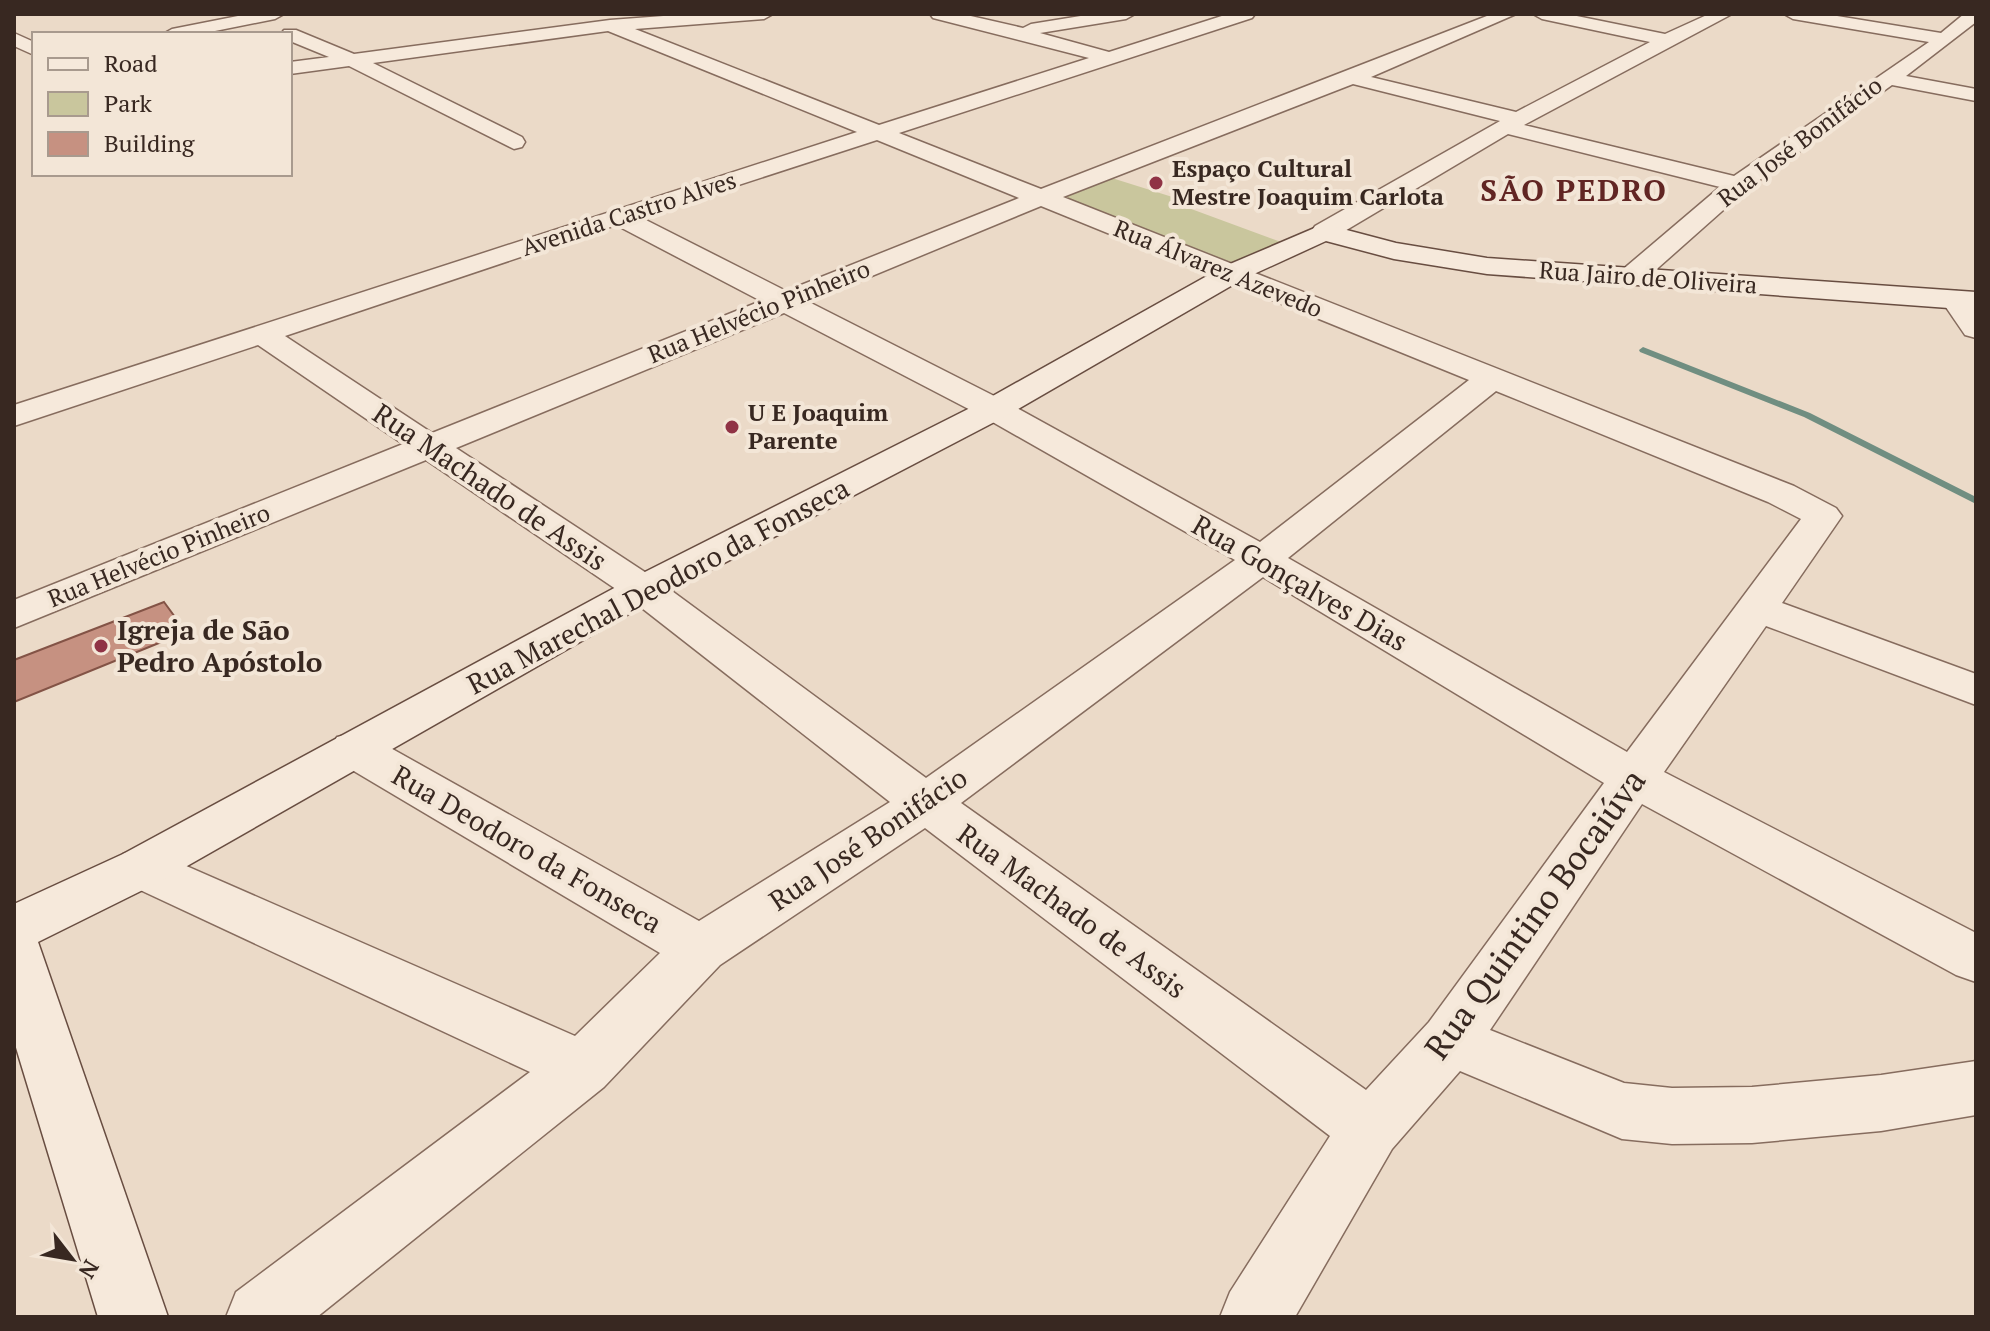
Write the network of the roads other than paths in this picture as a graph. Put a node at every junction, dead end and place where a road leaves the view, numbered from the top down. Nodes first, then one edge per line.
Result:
1 (275, 14) edge
2 (764, 14) edge
3 (939, 14) edge
4 (1126, 14) edge
5 (1246, 14) edge
6 (1507, 14) edge
7 (1542, 14) edge
8 (1723, 14) edge
9 (1793, 14) edge
10 (1975, 14) edge
11 (245, 16) edge
12 (498, 21) dead end
13 (610, 25) junction
14 (180, 32) edge
15 (285, 32) edge
16 (1017, 32) junction
17 (292, 35) edge
18 (516, 36) junction
19 (14, 39) edge
20 (1945, 39) junction
21 (1666, 40) junction
22 (32, 48) edge
23 (1106, 57) junction
24 (353, 60) junction
25 (292, 68) edge
26 (1351, 78) junction
27 (1886, 78) junction
28 (1976, 95) edge
29 (1512, 123) junction
30 (883, 132) junction
31 (514, 142) dead end
32 (1738, 184) junction
33 (1039, 199) junction
34 (618, 216) junction
35 (1324, 232) junction
36 (1233, 273) junction
37 (1631, 277) junction
38 (1966, 301) edge
39 (781, 303) junction
40 (1976, 329) edge
41 (263, 335) junction
42 (1490, 380) junction
43 (994, 409) junction
44 (14, 416) edge
45 (431, 447) junction
46 (1823, 516) joint
47 (1262, 559) junction
48 (643, 589) junction
49 (1757, 608) junction
50 (14, 615) edge
51 (1976, 690) edge
52 (354, 749) junction
53 (1634, 778) junction
54 (926, 803) junction
55 (141, 868) junction
56 (14, 929) edge
57 (14, 949) edge
58 (700, 949) junction
59 (1976, 959) edge
60 (1450, 1040) junction
61 (583, 1068) junction
62 (1976, 1088) edge
63 (1370, 1129) junction
64 (133, 1317) edge
65 (261, 1317) edge
66 (1255, 1317) edge

1 - 11 street
2 - 13 street
3 - 16 street
4 - 16 street
5 - 23 street, Avenida Castro Alves
6 - 26 street, Rua Helvécio Pinheiro
7 - 21 street
8 - 21 street, Rua Marechal Deodoro da Fonseca
9 - 20 street
10 - 20 street, Rua José Bonifácio
11 - 14 street
11 - 15 street
12 - 18 street
13 - 18 street
13 - 30 street, Rua Álvarez Azevedo
16 - 23 street
17 - 24 street
18 - 24 street
19 - 22 street
20 - 27 street, Rua José Bonifácio
21 - 29 street, Rua Marechal Deodoro da Fonseca
23 - 30 street, Avenida Castro Alves
24 - 25 street
24 - 31 street
26 - 29 street
26 - 33 street, Rua Helvécio Pinheiro
27 - 28 street
27 - 32 street, Rua José Bonifácio
29 - 32 street
29 - 35 street, Rua Marechal Deodoro da Fonseca
30 - 33 street, Rua Álvarez Azevedo
30 - 34 street, Avenida Castro Alves
32 - 37 street, Rua José Bonifácio
33 - 36 street, Rua Álvarez Azevedo
33 - 39 street, Rua Helvécio Pinheiro
34 - 39 street, Rua Gonçalves Dias
34 - 41 street, Avenida Castro Alves
35 - 36 street, Rua Marechal Deodoro da Fonseca
35 - 37 street, Rua Jairo de Oliveira
36 - 42 street, Rua Álvarez Azevedo
36 - 43 street, Rua Marechal Deodoro da Fonseca
37 - 38 street, Rua Jairo de Oliveira
38 - 40 street
39 - 43 street, Rua Gonçalves Dias
39 - 45 street, Rua Helvécio Pinheiro
41 - 44 street, Avenida Castro Alves
41 - 45 street, Rua Machado de Assis
42 - 46 street, Rua Álvarez Azevedo
42 - 47 street, Rua José Bonifácio
43 - 47 street, Rua Gonçalves Dias
43 - 48 street, Rua Marechal Deodoro da Fonseca
45 - 48 street, Rua Machado de Assis
45 - 50 street, Rua Helvécio Pinheiro
46 - 49 street, Rua Quintino Bocaiúva
47 - 53 street, Rua Gonçalves Dias
47 - 54 street, Rua José Bonifácio
48 - 52 street, Rua Marechal Deodoro da Fonseca
48 - 54 street, Rua Machado de Assis
49 - 51 street
49 - 53 street, Rua Quintino Bocaiúva
52 - 55 street, Rua Marechal Deodoro da Fonseca
52 - 58 street, Rua Deodoro da Fonseca
53 - 59 street, Rua Gonçalves Dias
53 - 60 street, Rua Quintino Bocaiúva
54 - 58 street, Rua José Bonifácio
54 - 63 street, Rua Machado de Assis
55 - 56 street, Rua Marechal Deodoro da Fonseca
55 - 61 street
57 - 64 street
58 - 61 street, Rua José Bonifácio
60 - 62 street
60 - 63 street, Rua Quintino Bocaiúva
61 - 65 street, Rua José Bonifácio
63 - 66 street, Rua Quintino Bocaiúva

